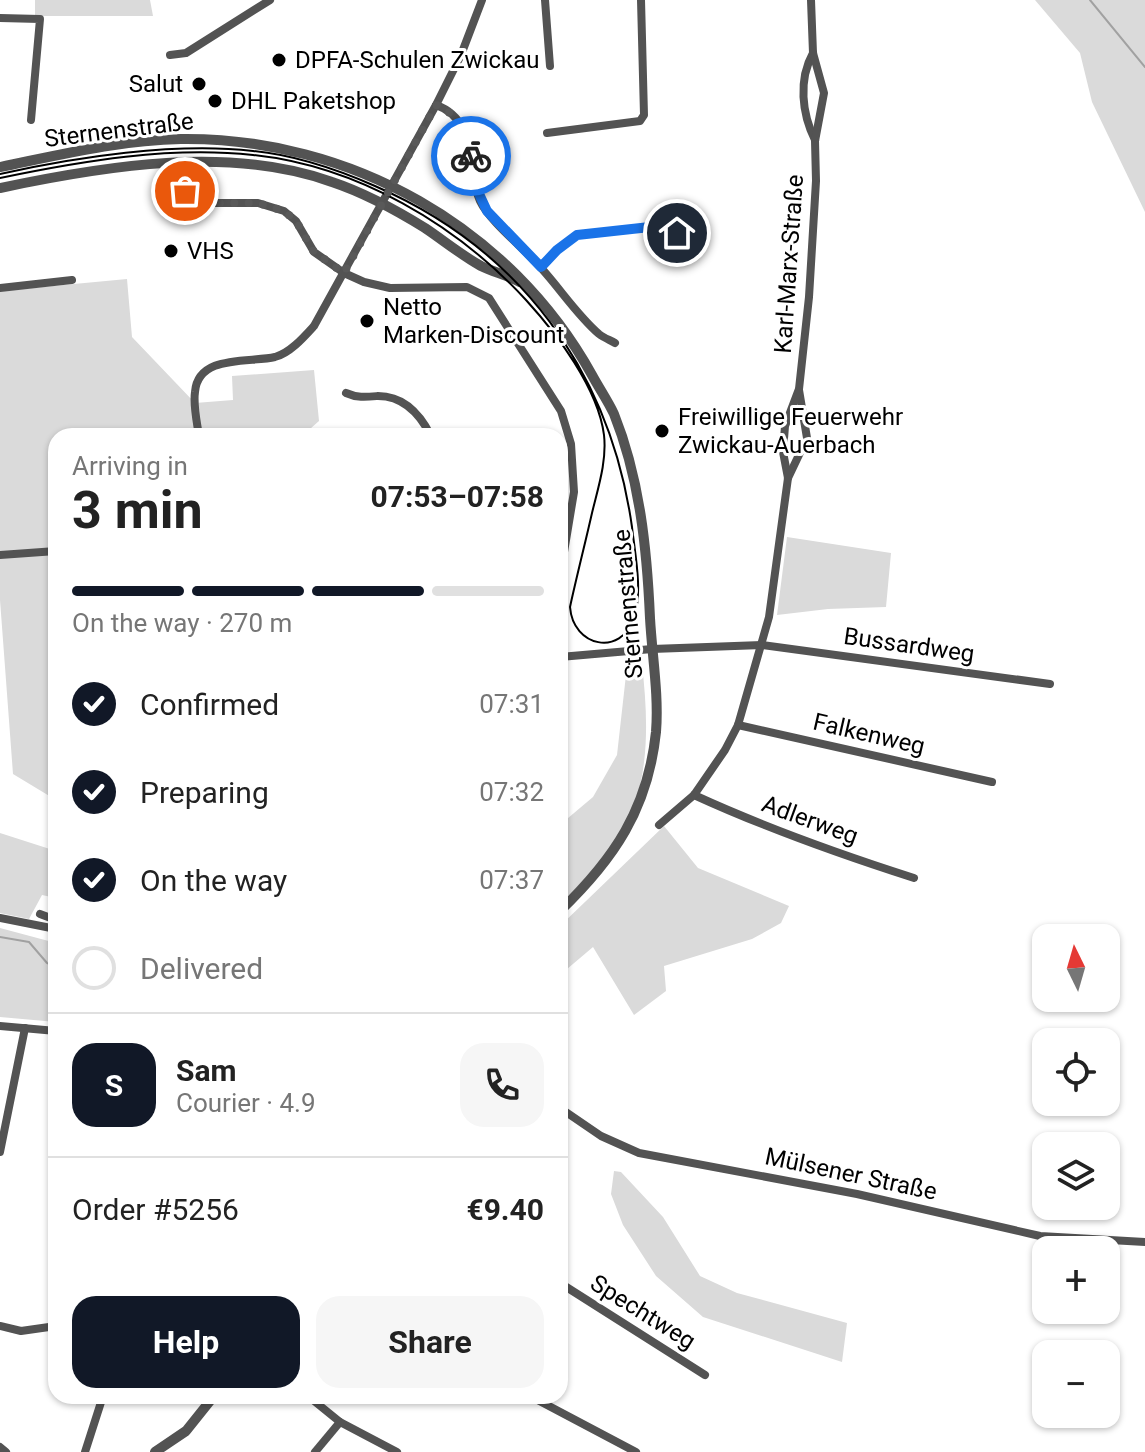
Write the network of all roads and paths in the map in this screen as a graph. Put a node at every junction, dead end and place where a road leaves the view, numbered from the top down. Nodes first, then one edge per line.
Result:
1 (270, 0) edge
2 (482, 0) edge
3 (545, 0) edge
4 (641, 0) edge
5 (811, 0) edge
6 (0, 18) edge
7 (813, 53) junction
8 (170, 55) dead end
9 (550, 66) dead end
10 (436, 105) junction
11 (31, 120) dead end
12 (547, 133) dead end
13 (815, 141) junction
14 (0, 167) edge
15 (392, 185) junction
16 (0, 188) edge
17 (206, 203) dead end
18 (382, 203) junction
19 (677, 233) dead end
20 (541, 267) junction
21 (344, 273) junction
22 (72, 280) dead end
23 (0, 288) edge
24 (535, 292) junction
25 (615, 343) dead end
26 (799, 389) junction
27 (346, 393) dead end
28 (198, 428) edge
29 (426, 428) edge
30 (566, 428) edge
31 (568, 434) edge
32 (788, 478) junction
33 (568, 505) edge
34 (48, 552) edge
35 (0, 555) edge
36 (762, 645) junction
37 (652, 649) junction
38 (568, 656) edge
39 (1050, 684) dead end
40 (738, 725) junction
41 (992, 782) dead end
42 (694, 795) junction
43 (659, 825) dead end
44 (914, 878) dead end
45 (568, 903) edge
46 (40, 914) dead end
47 (0, 918) edge
48 (48, 919) edge
49 (48, 923) edge
50 (0, 1026) edge
51 (25, 1028) junction
52 (48, 1030) edge
53 (568, 1113) edge
54 (0, 1152) edge
55 (1145, 1242) edge
56 (568, 1288) edge
57 (0, 1326) edge
58 (48, 1327) edge
59 (705, 1375) dead end
60 (100, 1404) edge
61 (208, 1404) edge
62 (318, 1404) edge
63 (545, 1404) edge
64 (340, 1422) junction
65 (0, 1447) edge
66 (6, 1452) edge
67 (85, 1452) edge
68 (155, 1452) edge
69 (315, 1452) edge
70 (397, 1452) edge
71 (636, 1452) edge

1 - 8 street
2 - 10 street
3 - 9 street
4 - 12 street
5 - 7 street, Karl-Marx-Straße
6 - 11 street
7 - 13 street, Karl-Marx-Straße
7 - 13 street, Karl-Marx-Straße
10 - 15 street
10 - 20 street
13 - 26 street, Karl-Marx-Straße
14 - 15 street, Sternenstraße
15 - 18 street
15 - 24 street, Sternenstraße
16 - 18 street, Sternenstraße
17 - 21 street
18 - 21 street
18 - 24 street, Sternenstraße
19 - 20 street
20 - 25 street
21 - 28 street
21 - 30 street
22 - 23 street
24 - 37 street, Sternenstraße
26 - 32 street, Karl-Marx-Straße
26 - 32 street, Karl-Marx-Straße
27 - 29 street
31 - 33 street
32 - 36 street, Karl-Marx-Straße
34 - 35 street
36 - 37 street, Bussardweg
36 - 39 street, Bussardweg
36 - 40 street, Karl-Marx-Straße
37 - 38 street, Bussardweg
37 - 45 street, Sternenstraße
40 - 41 street, Falkenweg
40 - 42 street, Karl-Marx-Straße
42 - 43 street, Karl-Marx-Straße
42 - 44 street, Adlerweg
46 - 48 street
47 - 49 street
50 - 51 street
51 - 52 street
51 - 54 street
53 - 55 street, Mülsener Straße
56 - 59 street, Spechtweg
57 - 58 street
60 - 67 street
61 - 68 street
62 - 64 street
63 - 71 street
64 - 69 street
64 - 70 street
65 - 66 street

